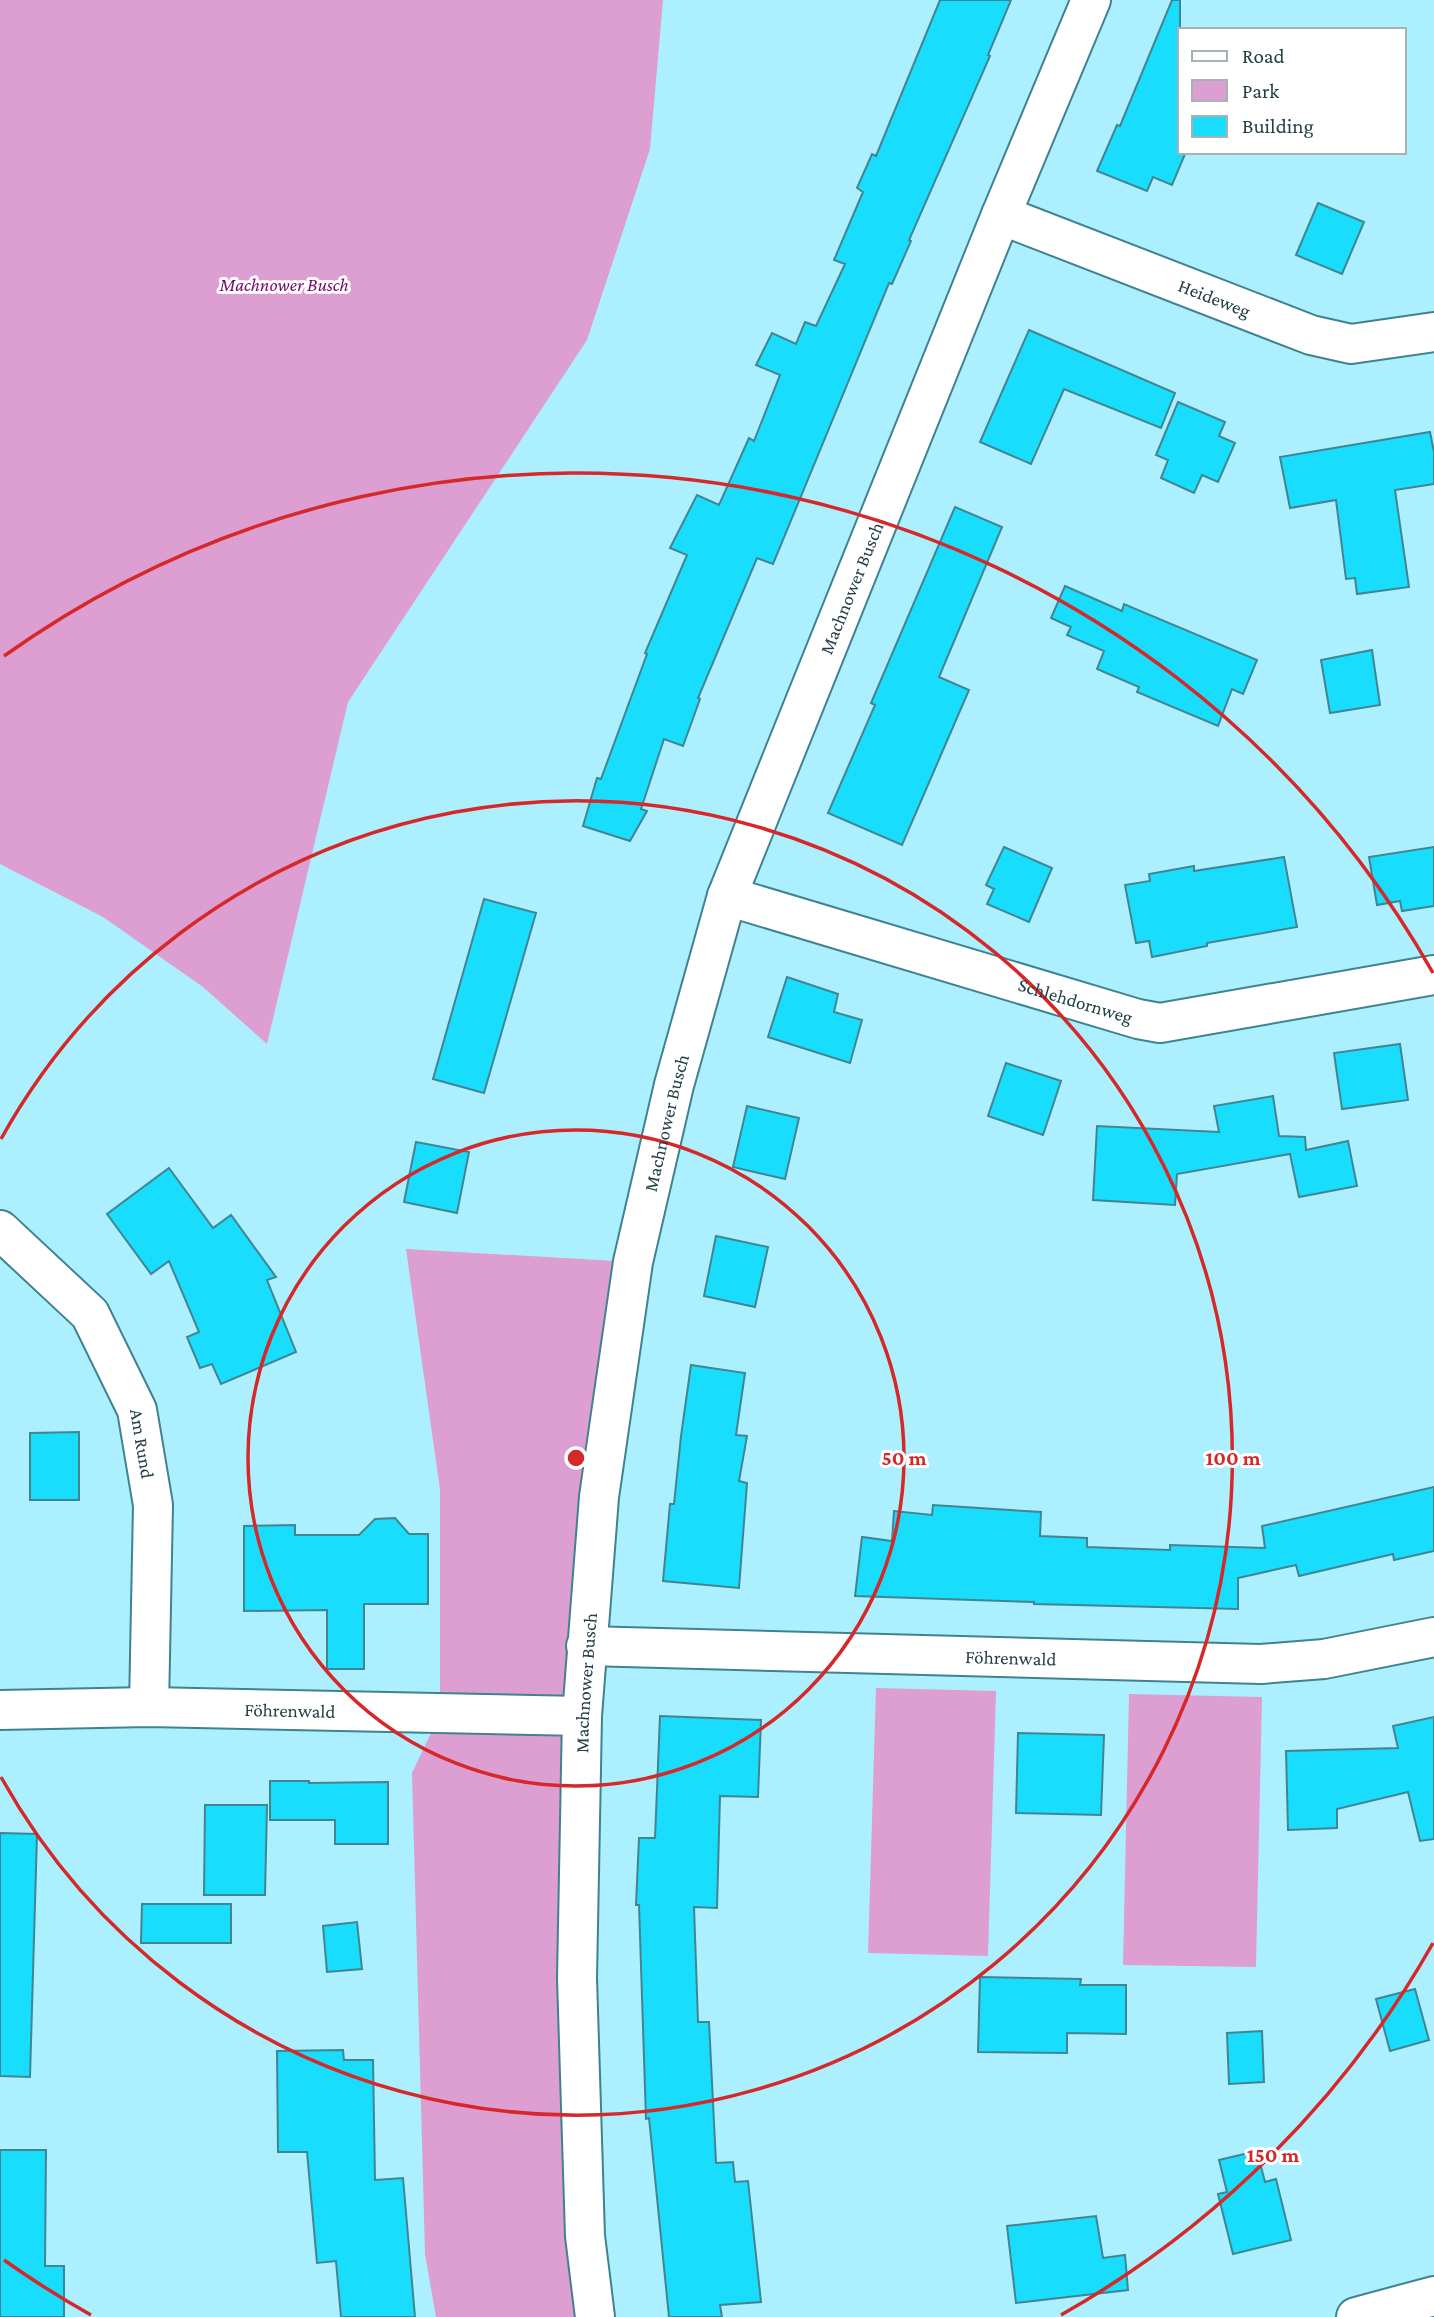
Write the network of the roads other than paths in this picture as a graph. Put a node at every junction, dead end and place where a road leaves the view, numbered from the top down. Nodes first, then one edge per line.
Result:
1 (1091, 0) edge
2 (1001, 215) junction
3 (1434, 332) edge
4 (727, 896) junction
5 (1434, 975) edge
6 (0, 1230) edge
7 (1434, 1637) edge
8 (586, 1646) junction
9 (149, 1707) junction
10 (0, 1710) edge
11 (582, 1716) junction
12 (1434, 2296) edge
13 (595, 2317) edge
14 (1356, 2317) edge

1 - 2 street, Machnower Busch
2 - 3 street, Heideweg
2 - 4 street, Machnower Busch
4 - 5 street, Schlehdornweg
4 - 8 street, Machnower Busch
6 - 9 street, Am Rund
7 - 8 street, Föhrenwald
8 - 11 street, Machnower Busch
9 - 10 street, Föhrenwald
9 - 11 street, Föhrenwald
11 - 13 street, Machnower Busch
12 - 14 street

